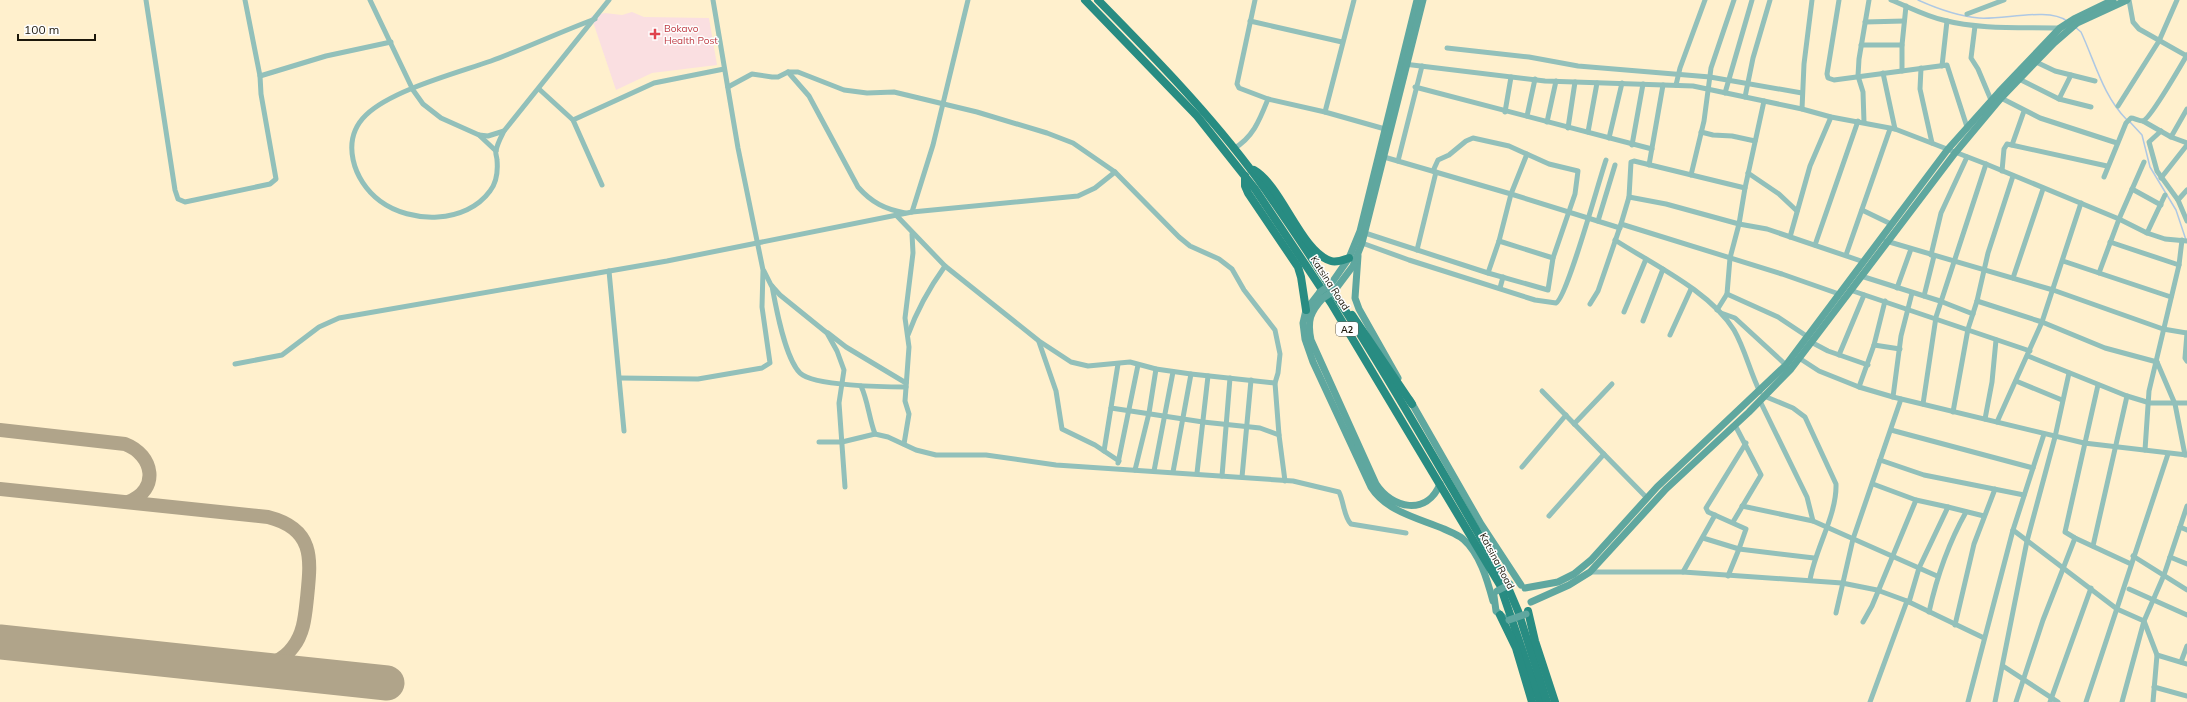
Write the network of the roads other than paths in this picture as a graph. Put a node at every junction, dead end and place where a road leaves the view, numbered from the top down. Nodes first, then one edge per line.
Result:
1 (146, 0) edge
2 (245, 0) edge
3 (370, 0) edge
4 (609, 0) edge
5 (713, 0) edge
6 (968, 0) edge
7 (1085, 0) edge
8 (1098, 0) edge
9 (1255, 0) edge
10 (1354, 0) edge
11 (1417, 0) edge
12 (1423, 0) edge
13 (1705, 0) edge
14 (1734, 0) edge
15 (1752, 0) edge
16 (1770, 0) edge
17 (1812, 0) edge
18 (1839, 0) edge
19 (1869, 0) edge
20 (1891, 0) edge
21 (2004, 0) edge
22 (2128, 0) edge
23 (2177, 0) edge
24 (2110, 1) edge
25 (1906, 6) junction
26 (1967, 14) dead end
27 (594, 19) junction
28 (1250, 21) junction
29 (1904, 21) junction
30 (1947, 21) junction
31 (2075, 21) junction
32 (1865, 22) junction
33 (1975, 26) junction
34 (2065, 27) junction
35 (2159, 40) junction
36 (391, 42) junction
37 (1342, 42) junction
38 (1861, 45) junction
39 (1902, 45) junction
40 (1447, 48) dead end
41 (2187, 55) edge
42 (2036, 62) junction
43 (1405, 64) junction
44 (1422, 66) junction
45 (1942, 66) junction
46 (1920, 68) junction
47 (724, 70) junction
48 (1902, 71) junction
49 (788, 72) junction
50 (1678, 73) junction
51 (1884, 73) junction
52 (2071, 75) junction
53 (260, 76) junction
54 (1858, 76) junction
55 (1512, 77) junction
56 (1710, 77) junction
57 (1534, 79) junction
58 (2020, 79) junction
59 (1728, 80) junction
60 (1556, 81) junction
61 (2095, 81) dead end
62 (1575, 82) junction
63 (1597, 82) junction
64 (1622, 83) junction
65 (1643, 84) junction
66 (1747, 84) junction
67 (1663, 85) junction
68 (1676, 86) junction
69 (728, 87) junction
70 (1415, 87) junction
71 (539, 89) junction
72 (1708, 89) junction
73 (413, 90) junction
74 (1725, 93) junction
75 (1802, 93) junction
76 (1745, 97) junction
77 (2001, 98) junction
78 (1268, 99) junction
79 (2059, 99) junction
80 (1991, 100) junction
81 (1764, 101) junction
82 (942, 105) junction
83 (2118, 106) dead end
84 (2092, 107) dead end
85 (1802, 109) junction
86 (2187, 109) edge
87 (2024, 111) junction
88 (1325, 112) junction
89 (1505, 112) junction
90 (1527, 116) junction
91 (1831, 117) junction
92 (573, 120) junction
93 (2143, 120) junction
94 (1547, 122) junction
95 (1861, 122) junction
96 (1967, 127) junction
97 (1568, 128) junction
98 (1385, 129) junction
99 (1893, 129) junction
100 (504, 131) junction
101 (2161, 131) junction
102 (1588, 132) junction
103 (1701, 132) junction
104 (479, 135) junction
105 (2170, 137) junction
106 (1609, 138) junction
107 (1755, 141) junction
108 (1932, 143) junction
109 (2117, 143) junction
110 (2187, 144) edge
111 (1632, 145) junction
112 (2012, 145) junction
113 (1233, 149) junction
114 (1652, 149) junction
115 (1948, 149) junction
116 (496, 151) junction
117 (1955, 153) junction
118 (1527, 154) junction
119 (1384, 157) junction
120 (1967, 157) junction
121 (1606, 160) dead end
122 (1398, 161) junction
123 (2144, 162) dead end
124 (1986, 164) junction
125 (1615, 165) dead end
126 (1649, 165) junction
127 (2107, 166) junction
128 (1248, 167) junction
129 (1434, 171) junction
130 (2002, 171) junction
131 (1115, 172) junction
132 (1748, 173) junction
133 (1691, 175) junction
134 (1245, 176) junction
135 (2013, 176) junction
136 (2104, 177) dead end
137 (2161, 178) junction
138 (602, 185) dead end
139 (1745, 188) junction
140 (2043, 189) junction
141 (2132, 189) junction
142 (2187, 190) edge
143 (1511, 194) junction
144 (2165, 195) dead end
145 (1629, 197) junction
146 (2178, 200) junction
147 (2080, 203) junction
148 (2161, 205) junction
149 (1862, 210) junction
150 (1797, 211) junction
151 (1568, 212) junction
152 (910, 213) junction
153 (896, 215) junction
154 (1588, 218) junction
155 (2119, 219) junction
156 (1598, 221) junction
157 (2187, 221) edge
158 (1739, 224) junction
159 (1891, 224) junction
160 (1621, 226) junction
161 (1365, 232) junction
162 (912, 233) junction
163 (2147, 233) junction
164 (1790, 237) junction
165 (1615, 240) junction
166 (2184, 240) edge
167 (1499, 241) junction
168 (1886, 241) junction
169 (2110, 242) junction
170 (757, 243) junction
171 (1362, 243) junction
172 (1815, 245) junction
173 (1911, 249) junction
174 (1417, 250) junction
175 (1358, 256) junction
176 (1846, 256) junction
177 (1933, 256) junction
178 (1349, 258) junction
179 (1553, 258) junction
180 (1730, 258) junction
181 (1646, 259) junction
182 (2062, 261) junction
183 (1864, 262) junction
184 (1954, 262) junction
185 (2179, 265) junction
186 (945, 266) junction
187 (1663, 269) junction
188 (763, 270) junction
189 (1985, 271) junction
190 (609, 272) junction
191 (1488, 273) junction
192 (2099, 273) junction
193 (1861, 276) junction
194 (1503, 277) junction
195 (2012, 278) junction
196 (771, 285) junction
197 (1333, 287) junction
198 (1500, 288) junction
199 (1897, 288) junction
200 (1691, 289) junction
201 (1850, 290) junction
202 (2053, 290) junction
203 (1912, 293) junction
204 (1727, 294) junction
205 (1839, 294) junction
206 (1322, 295) junction
207 (1864, 295) junction
208 (1924, 296) junction
209 (2171, 296) junction
210 (1885, 301) junction
211 (1940, 301) junction
212 (1977, 301) junction
213 (1340, 304) junction
214 (1590, 304) dead end
215 (1908, 309) junction
216 (1306, 310) junction
217 (1624, 312) dead end
218 (1719, 312) junction
219 (1973, 314) junction
220 (1936, 317) junction
221 (1642, 321) dead end
222 (2042, 322) junction
223 (1743, 327) junction
224 (1968, 329) junction
225 (2163, 329) junction
226 (827, 333) junction
227 (2187, 333) edge
228 (1735, 334) junction
229 (1670, 335) dead end
230 (908, 336) junction
231 (1810, 340) junction
232 (1996, 340) junction
233 (1039, 341) junction
234 (1874, 345) junction
235 (846, 347) junction
236 (1900, 349) junction
237 (837, 351) junction
238 (2029, 353) junction
239 (1839, 355) junction
240 (1799, 358) junction
241 (2187, 361) edge
242 (2157, 362) junction
243 (235, 364) dead end
244 (1118, 364) junction
245 (1138, 365) junction
246 (1786, 365) junction
247 (1868, 365) junction
248 (1156, 369) junction
249 (1173, 372) junction
250 (2069, 373) junction
251 (1190, 374) junction
252 (1208, 376) junction
253 (620, 378) junction
254 (1230, 378) junction
255 (1251, 380) junction
256 (2016, 381) junction
257 (843, 383) junction
258 (1275, 383) junction
259 (1612, 384) dead end
260 (906, 385) junction
261 (2098, 385) junction
262 (860, 386) junction
263 (1859, 387) junction
264 (1542, 391) dead end
265 (1761, 396) junction
266 (2127, 396) junction
267 (1893, 397) junction
268 (1901, 399) junction
269 (2062, 400) junction
270 (2150, 403) junction
271 (2187, 403) edge
272 (1412, 404) junction
273 (1923, 404) junction
274 (2175, 404) junction
275 (1111, 408) junction
276 (1129, 409) junction
277 (1953, 412) junction
278 (1149, 413) junction
279 (1166, 416) junction
280 (1566, 416) junction
281 (1184, 419) junction
282 (1985, 419) junction
283 (1203, 422) junction
284 (1997, 422) junction
285 (1574, 424) junction
286 (1735, 424) junction
287 (1226, 425) junction
288 (1246, 427) junction
289 (1890, 430) junction
290 (624, 431) dead end
291 (875, 434) junction
292 (2044, 434) junction
293 (1279, 435) junction
294 (2055, 437) junction
295 (819, 442) dead end
296 (842, 442) junction
297 (1746, 443) junction
298 (2084, 443) junction
299 (904, 444) junction
300 (2114, 447) junction
301 (2145, 450) junction
302 (1104, 451) junction
303 (1604, 454) junction
304 (2168, 454) junction
305 (2186, 455) edge
306 (1880, 460) junction
307 (1118, 461) junction
308 (1522, 467) dead end
309 (1117, 468) junction
310 (2033, 468) junction
311 (1135, 470) junction
312 (1154, 471) junction
313 (1173, 472) junction
314 (1198, 473) junction
315 (1222, 476) junction
316 (1242, 477) junction
317 (1285, 481) junction
318 (1440, 484) junction
319 (1873, 484) junction
320 (845, 488) dead end
321 (1995, 489) junction
322 (2024, 495) junction
323 (1646, 498) junction
324 (1916, 500) junction
325 (1742, 506) junction
326 (2187, 506) edge
327 (1948, 507) junction
328 (1966, 512) junction
329 (1715, 515) junction
330 (1549, 516) dead end
331 (1984, 516) junction
332 (1813, 521) junction
333 (1733, 522) junction
334 (1827, 527) junction
335 (2180, 527) junction
336 (2013, 530) junction
337 (2187, 530) edge
338 (1406, 533) dead end
339 (1703, 538) junction
340 (2075, 538) junction
341 (1853, 539) junction
342 (2026, 541) junction
343 (2093, 546) junction
344 (1739, 549) junction
345 (1893, 556) junction
346 (2133, 556) junction
347 (2170, 557) junction
348 (1814, 558) junction
349 (2131, 564) junction
350 (2187, 564) edge
351 (2062, 567) junction
352 (1919, 568) junction
353 (1590, 572) junction
354 (1683, 572) junction
355 (2164, 575) junction
356 (1728, 576) junction
357 (1937, 576) junction
358 (1810, 580) junction
359 (1842, 583) junction
360 (1523, 586) junction
361 (2091, 588) junction
362 (1877, 590) junction
363 (2129, 590) dead end
364 (2187, 590) edge
365 (2153, 599) junction
366 (1493, 601) junction
367 (1531, 602) junction
368 (1908, 602) junction
369 (2117, 609) junction
370 (1929, 612) junction
371 (1527, 613) junction
372 (1836, 613) dead end
373 (1500, 615) junction
374 (2187, 615) edge
375 (2144, 621) junction
376 (1862, 622) dead end
377 (1955, 625) junction
378 (1984, 638) junction
379 (2187, 646) edge
380 (2157, 655) junction
381 (2181, 662) junction
382 (2187, 664) edge
383 (2003, 666) junction
384 (2024, 680) junction
385 (2154, 687) junction
386 (2187, 696) edge
387 (2050, 700) edge
388 (1532, 702) edge
389 (1540, 702) edge
390 (1547, 702) edge
391 (1555, 702) edge
392 (1870, 702) edge
393 (1968, 702) edge
394 (1995, 702) edge
395 (2016, 702) edge
396 (2058, 702) edge
397 (2086, 702) edge
398 (2122, 702) edge
399 (2153, 702) edge

1 - 53 street
2 - 53 street
3 - 36 street
4 - 27 street
5 - 47 street
6 - 82 street
7 - 134 highway, Katsina Road / A2
8 - 113 highway, Katsina Road / A2
9 - 28 street
10 - 37 street
11 - 43 main road
12 - 43 main road
13 - 50 street
14 - 56 street
15 - 59 street
16 - 66 street
17 - 75 street
18 - 54 street
19 - 32 street
20 - 25 street
21 - 26 street
22 - 31 main road
22 - 35 street
23 - 35 street
24 - 31 main road
25 - 29 street
25 - 30 street
27 - 71 street
27 - 73 street
28 - 37 street
28 - 78 street
29 - 32 street
29 - 39 street
30 - 33 street
30 - 45 street
31 - 34 main road
32 - 38 street
33 - 34 street
33 - 80 street
34 - 42 main road
34 - 80 main road
35 - 41 street
35 - 83 street
36 - 53 street
36 - 73 street
37 - 88 street
38 - 39 street
38 - 54 street
39 - 48 street
40 - 50 street
41 - 93 street
42 - 52 street
42 - 58 main road
43 - 44 street
43 - 98 main road
43 - 119 main road
44 - 55 street
44 - 70 street
45 - 46 street
45 - 96 street
46 - 48 street
46 - 108 street
47 - 69 street
47 - 92 street
48 - 51 street
49 - 69 street
49 - 82 street
49 - 152 street
50 - 56 street
50 - 68 street
51 - 54 street
51 - 99 street
52 - 61 street
52 - 79 street
54 - 95 street
55 - 57 street
55 - 89 street
56 - 59 street
56 - 72 street
57 - 60 street
57 - 90 street
58 - 77 main road
58 - 79 street
59 - 66 street
59 - 74 street
60 - 62 street
60 - 94 street
62 - 63 street
62 - 97 street
63 - 64 street
63 - 102 street
64 - 65 street
64 - 106 street
65 - 67 street
65 - 111 street
66 - 75 street
66 - 76 street
67 - 68 street
67 - 114 street
68 - 72 street
69 - 170 street
70 - 89 street
70 - 122 street
71 - 92 street
71 - 100 street
72 - 74 street
72 - 103 street
73 - 104 street
73 - 116 street
74 - 76 street
75 - 85 street
76 - 81 street
77 - 87 street
77 - 117 main road
78 - 88 street
78 - 113 street
79 - 84 street
80 - 96 main road
81 - 85 street
81 - 107 street
82 - 131 street
82 - 152 street
85 - 91 street
86 - 105 street
87 - 109 street
87 - 112 street
88 - 98 street
89 - 90 street
90 - 94 street
91 - 95 street
91 - 150 street
92 - 138 street
93 - 101 street
93 - 109 street
94 - 97 street
95 - 99 street
95 - 172 street
96 - 115 main road
97 - 102 street
98 - 178 main road
99 - 108 street
99 - 149 street
100 - 104 street
100 - 116 street
101 - 105 street
101 - 137 street
102 - 106 street
103 - 107 street
103 - 133 street
104 - 116 street
105 - 110 street
106 - 111 street
107 - 132 street
108 - 115 street
109 - 127 street
110 - 137 street
111 - 114 street
112 - 127 street
112 - 130 street
113 - 128 highway, Katsina Road / A2
114 - 126 street
115 - 117 street
115 - 159 main road
117 - 120 street
117 - 168 main road
118 - 129 street
118 - 143 street
118 - 151 street
119 - 122 street
119 - 161 main road
120 - 124 street
120 - 177 street
121 - 154 street
122 - 129 street
123 - 141 street
124 - 130 street
124 - 184 street
125 - 156 street
126 - 133 street
126 - 145 street
127 - 136 street
128 - 178 highway
128 - 213 highway, Katsina Road / A2
129 - 143 street
129 - 174 street
130 - 135 street
131 - 152 street
131 - 258 street
132 - 139 street
132 - 150 street
133 - 139 street
134 - 216 highway
134 - 318 highway, Katsina Road / A2
135 - 140 street
135 - 189 street
137 - 146 street
139 - 158 street
140 - 147 street
140 - 195 street
141 - 148 street
141 - 155 street
142 - 146 street
143 - 151 street
143 - 167 street
144 - 148 street
145 - 158 street
145 - 160 street
146 - 157 street
147 - 155 street
147 - 182 street
148 - 163 street
149 - 159 street
149 - 176 street
150 - 164 street
151 - 154 street
151 - 179 street
152 - 153 street
153 - 162 street
153 - 170 street
154 - 156 street
154 - 198 street
155 - 163 street
155 - 169 street
156 - 160 street
158 - 164 street
158 - 180 street
159 - 183 main road
160 - 165 street
160 - 180 street
161 - 171 main road
161 - 174 street
162 - 186 street
162 - 230 street
163 - 166 street
164 - 172 street
165 - 181 street
165 - 214 street
166 - 185 street
167 - 179 street
167 - 191 street
168 - 173 street
168 - 193 main road
169 - 185 street
169 - 192 street
170 - 188 street
170 - 190 street
171 - 175 main road
171 - 198 street
172 - 176 street
173 - 177 street
173 - 199 street
174 - 191 street
175 - 197 main road
175 - 272 main road
176 - 183 street
177 - 184 street
177 - 208 street
178 - 197 main road
179 - 194 street
180 - 204 street
180 - 205 street
181 - 187 street
181 - 217 street
182 - 192 street
182 - 202 street
183 - 205 main road
184 - 189 street
184 - 211 street
185 - 209 street
186 - 230 street
186 - 233 street
187 - 200 street
187 - 221 street
188 - 196 street
188 - 253 street
189 - 195 street
189 - 212 street
190 - 243 street
190 - 253 street
191 - 194 street
192 - 209 street
193 - 199 street
193 - 201 main road
194 - 198 street
195 - 202 street
196 - 226 street
196 - 257 street
197 - 206 main road, bridge
199 - 203 street
200 - 218 street
200 - 229 street
201 - 207 street
201 - 231 main road
202 - 222 street
202 - 225 street
203 - 208 street
203 - 215 street
204 - 218 street
204 - 231 street
205 - 231 main road
206 - 216 main road
206 - 318 main road
207 - 210 street
207 - 239 street
208 - 211 street
209 - 225 street
210 - 215 street
210 - 234 street
211 - 219 street
211 - 220 street
212 - 219 street
212 - 222 street
213 - 272 highway
213 - 390 highway, Katsina Road / A2
215 - 220 street
215 - 236 street
216 - 366 main road
218 - 223 street
218 - 228 street
219 - 224 street
220 - 224 street
220 - 273 street
222 - 238 street
222 - 242 street
223 - 228 street
223 - 246 street
224 - 232 street
224 - 277 street
225 - 227 street
225 - 242 street
226 - 235 street
226 - 237 street
227 - 241 street
228 - 265 street
230 - 260 street
231 - 239 street
231 - 240 main road
231 - 246 main road
232 - 238 street
232 - 282 street
233 - 244 street
233 - 302 street
234 - 236 street
234 - 247 street
235 - 237 street
235 - 260 street
236 - 267 street
237 - 257 street
238 - 250 street
238 - 256 street
239 - 247 street
240 - 263 street
240 - 265 main road
242 - 270 street
242 - 274 street
244 - 245 street
244 - 275 street
245 - 248 street
245 - 276 street
246 - 265 main road
247 - 263 street
248 - 249 street
248 - 278 street
249 - 251 street
249 - 279 street
250 - 261 street
250 - 269 street
251 - 252 street
251 - 281 street
252 - 254 street
252 - 283 street
253 - 290 street
254 - 255 street
254 - 287 street
255 - 258 street
255 - 288 street
256 - 269 street
256 - 284 street
257 - 262 street
257 - 296 street
258 - 293 street
259 - 285 street
260 - 262 street
260 - 299 street
261 - 266 street
261 - 298 street
262 - 291 street
263 - 267 street
264 - 280 street
265 - 286 main road
265 - 323 main road
265 - 332 street
265 - 334 street
266 - 270 street
266 - 300 street
267 - 268 street
268 - 273 street
268 - 289 street
269 - 294 street
270 - 274 street
270 - 301 street
271 - 274 street
272 - 360 main road
273 - 277 street
274 - 305 street
275 - 276 street
275 - 302 street
276 - 278 street
276 - 307 street
277 - 282 street
278 - 279 street
278 - 311 street
279 - 281 street
279 - 312 street
280 - 285 street
280 - 308 street
281 - 283 street
281 - 313 street
282 - 284 street
283 - 287 street
283 - 314 street
284 - 292 street
285 - 303 street
286 - 297 street
286 - 353 main road
287 - 288 street
287 - 315 street
288 - 293 street
288 - 316 street
289 - 306 street
289 - 310 street
291 - 296 street
291 - 299 street
292 - 294 street
292 - 310 street
293 - 317 street
294 - 298 street
294 - 342 street
295 - 296 street
296 - 320 street
297 - 325 street
297 - 329 street
298 - 300 street
298 - 340 street
299 - 309 street
300 - 301 street
300 - 343 street
301 - 304 street
302 - 307 street
303 - 323 street
303 - 330 street
304 - 305 street
304 - 346 street
306 - 319 street
306 - 321 street
307 - 309 street
309 - 311 street
310 - 322 street
311 - 312 street
312 - 313 street
313 - 314 street
314 - 315 street
315 - 316 street
316 - 317 street
317 - 338 street
318 - 389 highway, Katsina Road / A2
319 - 324 street
319 - 341 street
321 - 322 street
321 - 331 street
322 - 336 street
323 - 360 main road
324 - 327 street
324 - 345 street
325 - 332 street
325 - 333 street
326 - 335 street
327 - 328 street
327 - 352 street
328 - 331 street
328 - 357 street
329 - 333 street
329 - 339 street
331 - 377 street
332 - 334 street
333 - 344 street
334 - 341 street
334 - 348 street
335 - 337 street
335 - 347 street
336 - 342 street
336 - 378 street
339 - 344 street
339 - 354 street
340 - 343 street
340 - 351 street
341 - 345 street
341 - 359 street
342 - 351 street
342 - 383 street
343 - 349 street
344 - 348 street
344 - 356 street
345 - 352 street
345 - 362 street
346 - 349 street
346 - 355 street
347 - 350 street
347 - 355 street
348 - 358 street
349 - 369 street
351 - 361 street
351 - 384 street
352 - 357 street
352 - 368 street
353 - 354 street
353 - 367 main road
354 - 356 street
355 - 364 street
355 - 365 street
356 - 358 street
357 - 370 street
358 - 359 street
359 - 362 street
359 - 372 street
360 - 366 main road, bridge
360 - 367 main road
361 - 369 street
361 - 387 street
362 - 368 street
362 - 376 street
363 - 365 street
365 - 374 street
365 - 375 street
366 - 373 main road
367 - 371 main road
368 - 370 street
368 - 392 street
369 - 375 street
369 - 397 street
370 - 377 street
371 - 373 main road, bridge
371 - 391 highway
373 - 388 highway
375 - 380 street
375 - 398 street
377 - 378 street
378 - 393 street
379 - 381 street
380 - 381 street
380 - 385 street
381 - 382 street
383 - 384 street
383 - 394 street
384 - 387 street
384 - 395 street
385 - 386 street
385 - 399 street
387 - 396 street

